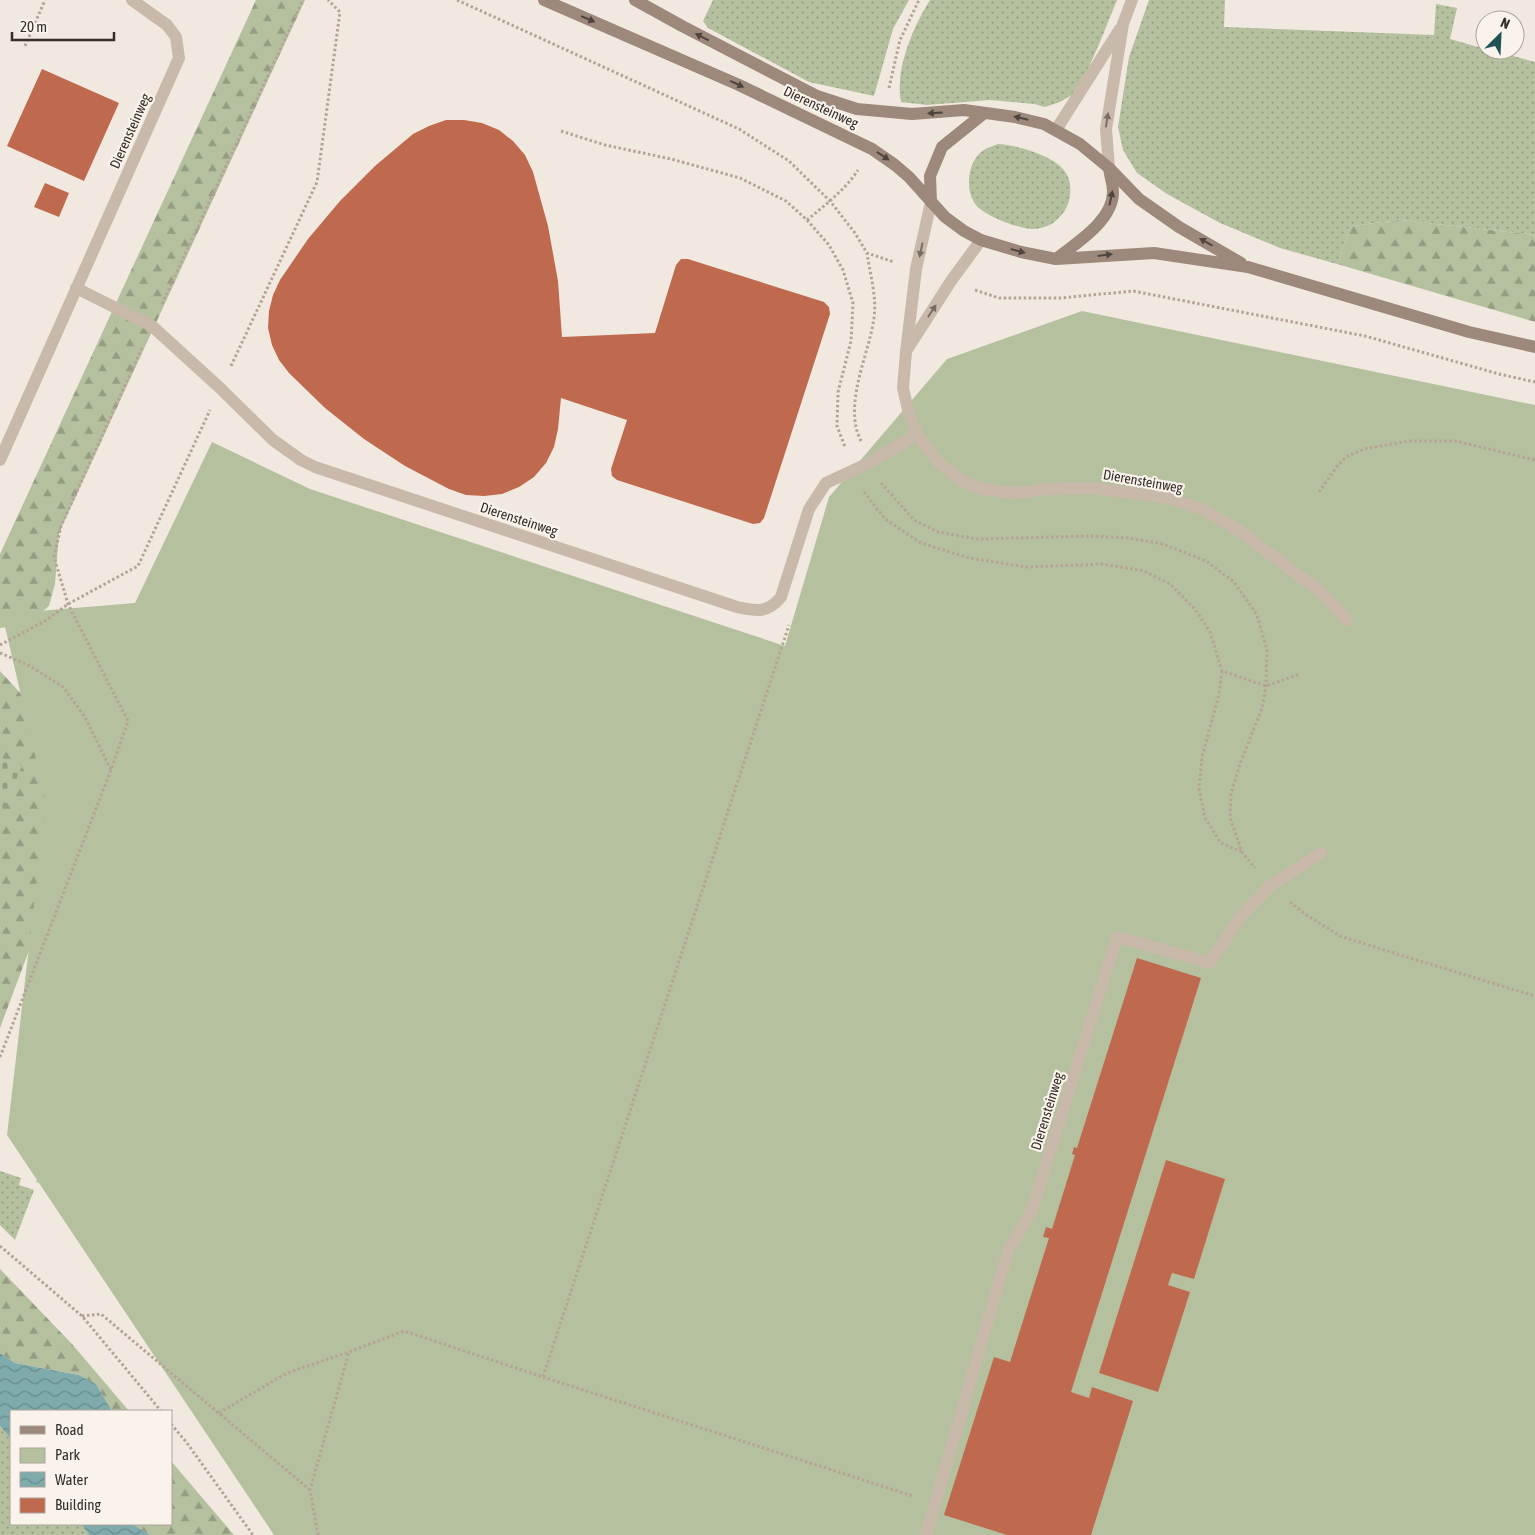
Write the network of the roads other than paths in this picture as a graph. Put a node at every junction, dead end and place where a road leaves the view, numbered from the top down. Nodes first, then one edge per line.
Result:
1 (132, 0) edge
2 (544, 0) edge
3 (635, 0) edge
4 (1132, 0) edge
5 (1123, 24) junction
6 (984, 114) junction
7 (1056, 130) junction
8 (1109, 168) junction
9 (931, 202) junction
10 (981, 240) junction
11 (1056, 259) junction
12 (1248, 267) junction
13 (76, 288) junction
14 (1535, 347) edge
15 (906, 352) junction
16 (917, 434) junction
17 (0, 460) edge
18 (1347, 620) dead end
19 (1321, 853) dead end
20 (926, 1535) edge

1 - 13 street, Dierensteinweg
2 -> 9 main road, Dierensteinweg
6 -> 3 main road, Dierensteinweg
4 - 5 street
5 - 7 street
8 -> 5 street
7 -> 6 main road
6 - 9 main road
7 - 8 main road
11 -> 8 main road
12 -> 8 main road
9 - 10 main road
9 -> 15 street, Dierensteinweg
10 -> 11 main road
15 -> 10 street, Dierensteinweg
11 -> 12 main road
12 - 14 main road
13 - 16 street, Dierensteinweg
13 - 17 street, Dierensteinweg
15 - 16 street, Dierensteinweg
16 - 18 street, Dierensteinweg
19 - 20 street, Dierensteinweg

